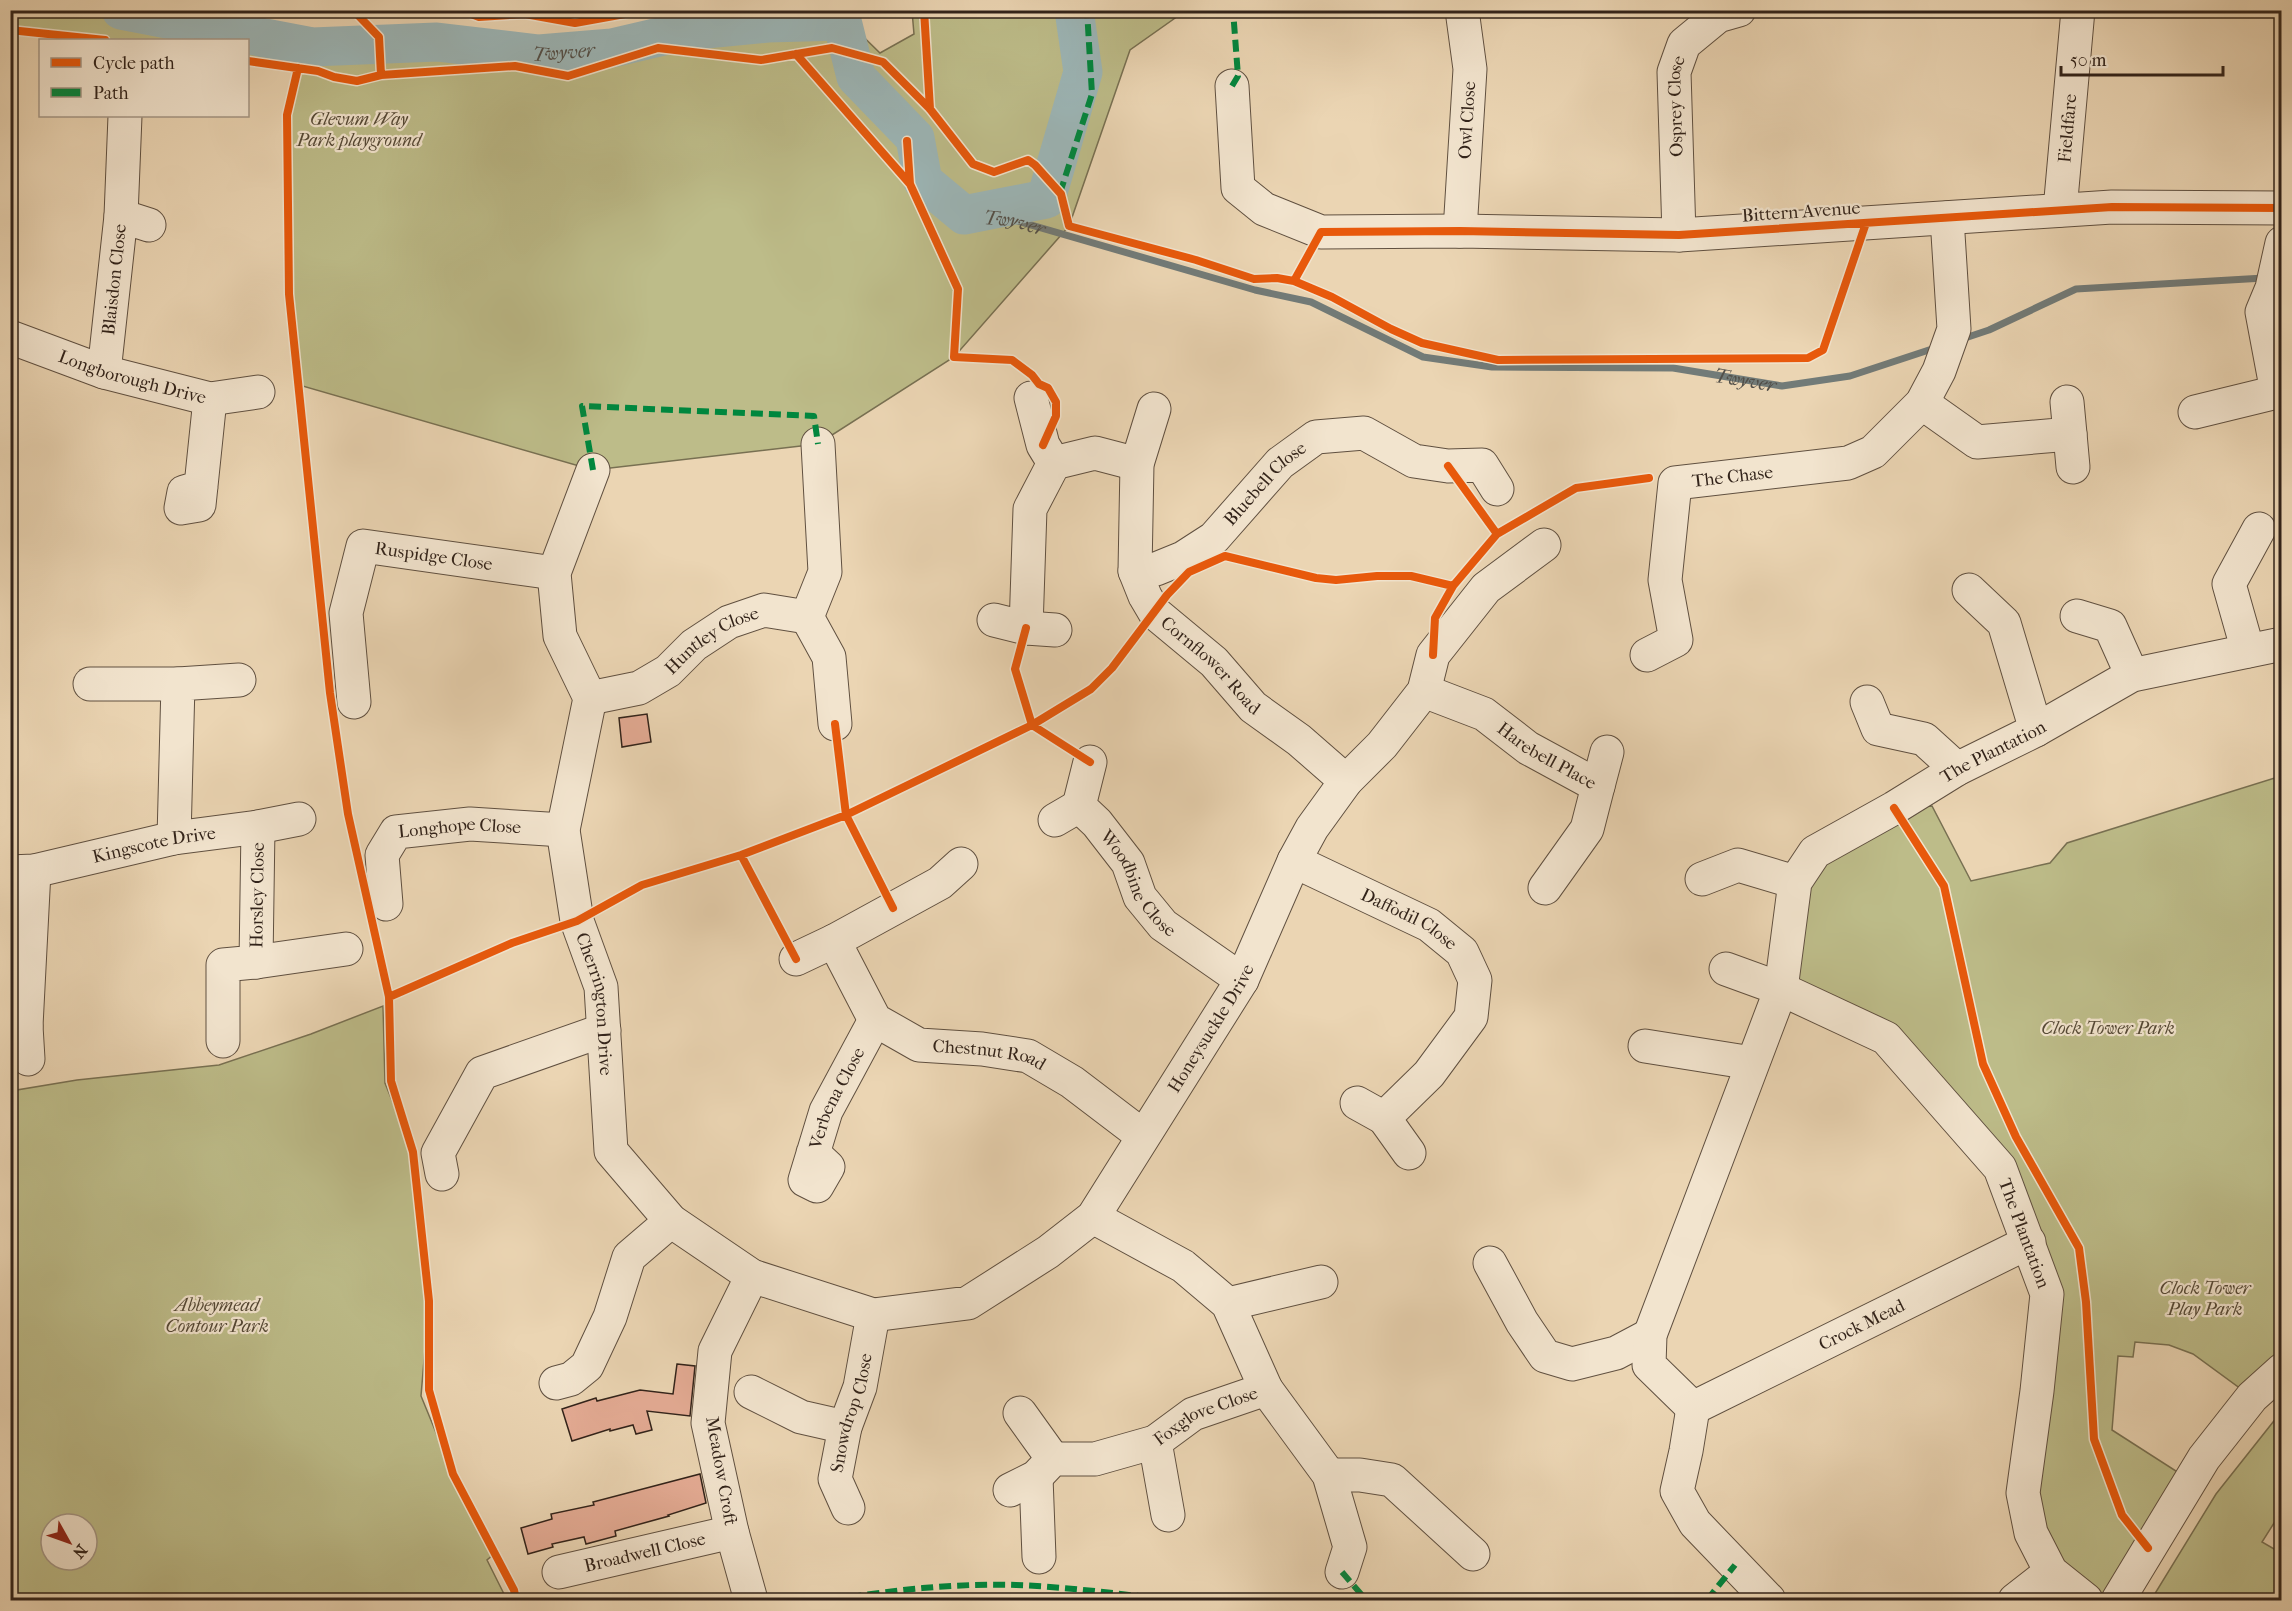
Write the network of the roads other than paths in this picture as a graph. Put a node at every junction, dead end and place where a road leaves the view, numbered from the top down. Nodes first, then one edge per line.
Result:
1 (1739, 10) edge
2 (2078, 10) edge
3 (1459, 11) edge
4 (1232, 86) dead end
5 (118, 119) edge
6 (2282, 208) edge
7 (2060, 210) junction
8 (1947, 218) junction
9 (1460, 231) junction
10 (1679, 235) junction
11 (2277, 264) edge
12 (10, 337) edge
13 (104, 372) junction
14 (258, 392) dead end
15 (2279, 393) edge
16 (1031, 398) dead end
17 (210, 399) junction
18 (2067, 402) dead end
19 (1922, 403) junction
20 (1154, 409) dead end
21 (2195, 412) dead end
22 (2070, 434) junction
23 (818, 444) dead end
24 (1054, 463) junction
25 (1137, 464) junction
26 (2073, 467) dead end
27 (593, 470) dead end
28 (1497, 489) dead end
29 (191, 498) dead end
30 (2259, 528) dead end
31 (1544, 545) dead end
32 (1136, 571) junction
33 (554, 573) junction
34 (1969, 590) dead end
35 (2077, 616) dead end
36 (807, 617) junction
37 (994, 620) dead end
38 (2282, 644) edge
39 (2248, 651) junction
40 (1647, 655) dead end
41 (2132, 675) junction
42 (239, 680) dead end
43 (90, 684) dead end
44 (178, 684) junction
45 (1424, 691) junction
46 (590, 698) junction
47 (354, 702) dead end
48 (1867, 702) dead end
49 (835, 724) dead end
50 (2036, 730) junction
51 (1607, 752) dead end
52 (1090, 762) dead end
53 (1957, 769) junction
54 (1346, 781) junction
55 (1598, 786) junction
56 (299, 819) dead end
57 (258, 827) junction
58 (563, 830) junction
59 (174, 838) junction
60 (1294, 861) junction
61 (961, 864) dead end
62 (22, 872) edge
63 (1701, 879) dead end
64 (1795, 882) junction
65 (1545, 888) dead end
66 (386, 904) dead end
67 (834, 941) junction
68 (346, 950) dead end
69 (796, 959) dead end
70 (256, 962) junction
71 (1726, 969) dead end
72 (1242, 980) junction
73 (1781, 989) junction
74 (875, 1020) junction
75 (18, 1025) edge
76 (604, 1030) junction
77 (223, 1041) dead end
78 (1645, 1046) dead end
79 (28, 1059) dead end
80 (1752, 1063) junction
81 (1143, 1136) junction
82 (1409, 1153) dead end
83 (809, 1167) dead end
84 (442, 1174) dead end
85 (1093, 1217) junction
86 (671, 1221) junction
87 (2029, 1242) junction
88 (1490, 1263) dead end
89 (752, 1276) junction
90 (1303, 1291) dead end
91 (1228, 1304) junction
92 (873, 1315) junction
93 (1650, 1335) junction
94 (2282, 1370) edge
95 (556, 1383) dead end
96 (1266, 1389) junction
97 (751, 1392) dead end
98 (1693, 1408) junction
99 (1020, 1413) dead end
100 (844, 1427) junction
101 (1155, 1442) junction
102 (1033, 1475) junction
103 (1329, 1475) junction
104 (834, 1490) dead end
105 (1168, 1515) dead end
106 (732, 1532) junction
107 (1473, 1554) dead end
108 (1039, 1557) dead end
109 (559, 1572) dead end
110 (1342, 1572) dead end
111 (2051, 1572) junction
112 (751, 1600) edge
113 (1769, 1600) edge
114 (2015, 1600) edge
115 (2086, 1600) edge
116 (2118, 1600) edge

1 - 10 street, Osprey Close
2 - 7 street, Fieldfare
3 - 9 street, Owl Close
4 - 9 street, Bittern Avenue
5 - 13 street, Blaisdon Close
6 - 7 street, Bittern Avenue
7 - 8 street, Bittern Avenue
8 - 10 street, Bittern Avenue
8 - 19 street, The Chase
9 - 10 street, Bittern Avenue
11 - 15 street
12 - 13 street, Longborough Drive
13 - 17 street, Longborough Drive
14 - 17 street, Longborough Drive
15 - 21 street
16 - 24 street
17 - 29 street
18 - 22 street
19 - 22 street
19 - 40 street, The Chase
20 - 25 street, Cornflower Road
22 - 26 street
23 - 36 street
24 - 25 street
24 - 37 street
25 - 32 street, Cornflower Road
27 - 33 street
28 - 32 street, Bluebell Close
30 - 39 street
31 - 45 street, Honeysuckle Drive
32 - 54 street, Cornflower Road
33 - 46 street
33 - 47 street, Ruspidge Close
34 - 50 street
35 - 41 street
36 - 46 street, Huntley Close
36 - 49 street
38 - 39 street, The Plantation
39 - 41 street, The Plantation
41 - 50 street, The Plantation
42 - 44 street
43 - 44 street
44 - 59 street
45 - 54 street, Honeysuckle Drive
45 - 55 street, Harebell Place
46 - 58 street, Cherrington Drive
48 - 53 street
50 - 53 street, The Plantation
51 - 55 street
52 - 72 street, Woodbine Close
53 - 64 street, The Plantation
54 - 60 street, Honeysuckle Drive
55 - 65 street, Harebell Place
56 - 57 street, Kingscote Drive
57 - 59 street, Kingscote Drive
57 - 70 street, Horsley Close
58 - 66 street, Longhope Close
58 - 76 street, Cherrington Drive
59 - 62 street, Kingscote Drive
60 - 72 street, Honeysuckle Drive
60 - 82 street, Daffodil Close
61 - 67 street
62 - 75 street
63 - 64 street
64 - 73 street, The Plantation
67 - 69 street
67 - 74 street
68 - 70 street
70 - 77 street, Horsley Close
71 - 73 street
72 - 81 street, Honeysuckle Drive
73 - 80 street, The Plantation
73 - 87 street, The Plantation
74 - 81 street, Chestnut Road
74 - 83 street, Verbena Close
75 - 79 street
76 - 84 street
76 - 86 street, Cherrington Drive
78 - 80 street
80 - 93 street, The Plantation
81 - 85 street, Honeysuckle Drive
85 - 91 street, Foxglove Close
85 - 92 street, Honeysuckle Drive
86 - 89 street, Cherrington Drive
86 - 95 street
87 - 98 street, Crock Mead
87 - 111 street, The Plantation
88 - 93 street
89 - 92 street, Honeysuckle Drive
89 - 106 street, Meadow Croft
90 - 91 street
91 - 96 street, Foxglove Close
92 - 100 street, Snowdrop Close
93 - 98 street, The Plantation
94 - 116 street
96 - 101 street, Foxglove Close
96 - 103 street
97 - 100 street
98 - 113 street
99 - 102 street
100 - 104 street, Snowdrop Close
101 - 102 street, Foxglove Close
101 - 105 street
102 - 108 street
103 - 107 street
103 - 110 street
106 - 109 street, Broadwell Close
106 - 112 street, Meadow Croft
111 - 114 street
111 - 115 street, The Plantation

